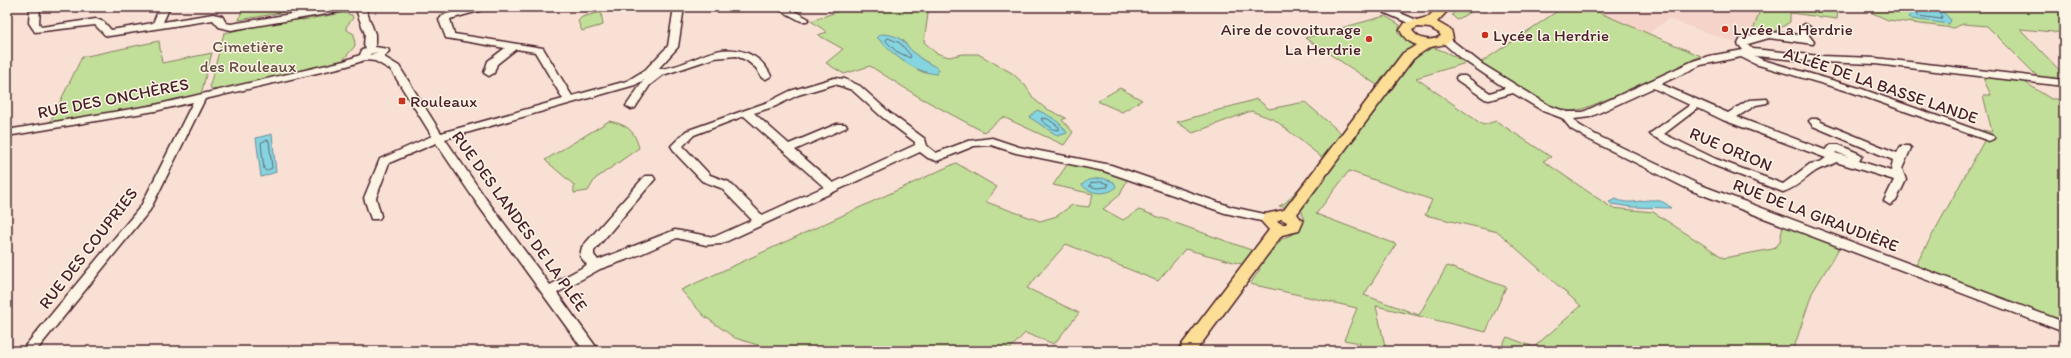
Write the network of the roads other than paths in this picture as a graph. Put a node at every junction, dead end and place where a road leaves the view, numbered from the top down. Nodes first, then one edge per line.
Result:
1 (35, 7) edge
2 (165, 7) edge
3 (350, 7) edge
4 (360, 7) edge
5 (483, 7) edge
6 (681, 7) edge
7 (778, 7) edge
8 (1384, 8) edge
9 (1444, 8) edge
10 (804, 19) dead end
11 (157, 25) junction
12 (1805, 27) dead end
13 (1415, 28) junction
14 (1441, 28) junction
15 (1435, 42) junction
16 (514, 46) junction
17 (1746, 52) junction
18 (371, 54) junction
19 (1408, 56) junction
20 (489, 73) dead end
21 (655, 73) junction
22 (766, 76) dead end
23 (1461, 78) dead end
24 (2064, 82) edge
25 (1653, 84) junction
26 (1515, 89) junction
27 (201, 98) junction
28 (570, 100) junction
29 (1763, 100) dead end
30 (1696, 105) junction
31 (631, 106) dead end
32 (746, 112) junction
33 (1568, 116) junction
34 (1727, 118) junction
35 (1815, 121) dead end
36 (841, 126) dead end
37 (7, 133) edge
38 (439, 138) junction
39 (1989, 138) dead end
40 (921, 147) junction
41 (787, 149) junction
42 (1831, 155) junction
43 (1897, 177) junction
44 (649, 179) dead end
45 (832, 188) junction
46 (1890, 201) dead end
47 (375, 216) dead end
48 (761, 221) junction
49 (1278, 221) junction
50 (595, 266) junction
51 (548, 292) junction
52 (2064, 327) edge
53 (28, 351) edge
54 (592, 351) edge
55 (1186, 351) edge

1 - 11 street
2 - 11 street
3 - 11 street
4 - 18 street
5 - 16 street
6 - 21 street
7 - 10 street
8 - 13 street
9 - 13 main road
9 - 14 main road
12 - 17 street
13 - 14 main road
13 - 15 main road
13 - 19 main road
14 - 15 main road
15 - 19 main road
15 - 26 street
16 - 20 street
16 - 28 street
17 - 24 street
17 - 25 street
17 - 39 street, ALLÉE DE LA BASSE LANDE
18 - 27 street, RUE DES ONCHÈRES
18 - 38 street, RUE DES LANDES DE LA PLÉE
19 - 49 main road
21 - 22 street
21 - 28 street
21 - 31 street
23 - 26 street
25 - 30 street
25 - 33 street
26 - 33 street
27 - 37 street, RUE DES ONCHÈRES
27 - 53 street, RUE DES COUPRIES
28 - 38 street
29 - 34 street
30 - 34 street
30 - 42 street, RUE ORION
32 - 40 street
32 - 41 street
32 - 48 street
33 - 52 street, RUE DE LA GIRAUDIÈRE
34 - 42 street
35 - 43 street
36 - 41 street
38 - 47 street
38 - 51 street, RUE DES LANDES DE LA PLÉE
40 - 45 street
40 - 49 street
41 - 45 street
42 - 43 street
43 - 46 street
44 - 50 street
45 - 48 street
48 - 50 street
49 - 55 main road
50 - 51 street
51 - 54 street, RUE DES LANDES DE LA PLÉE

